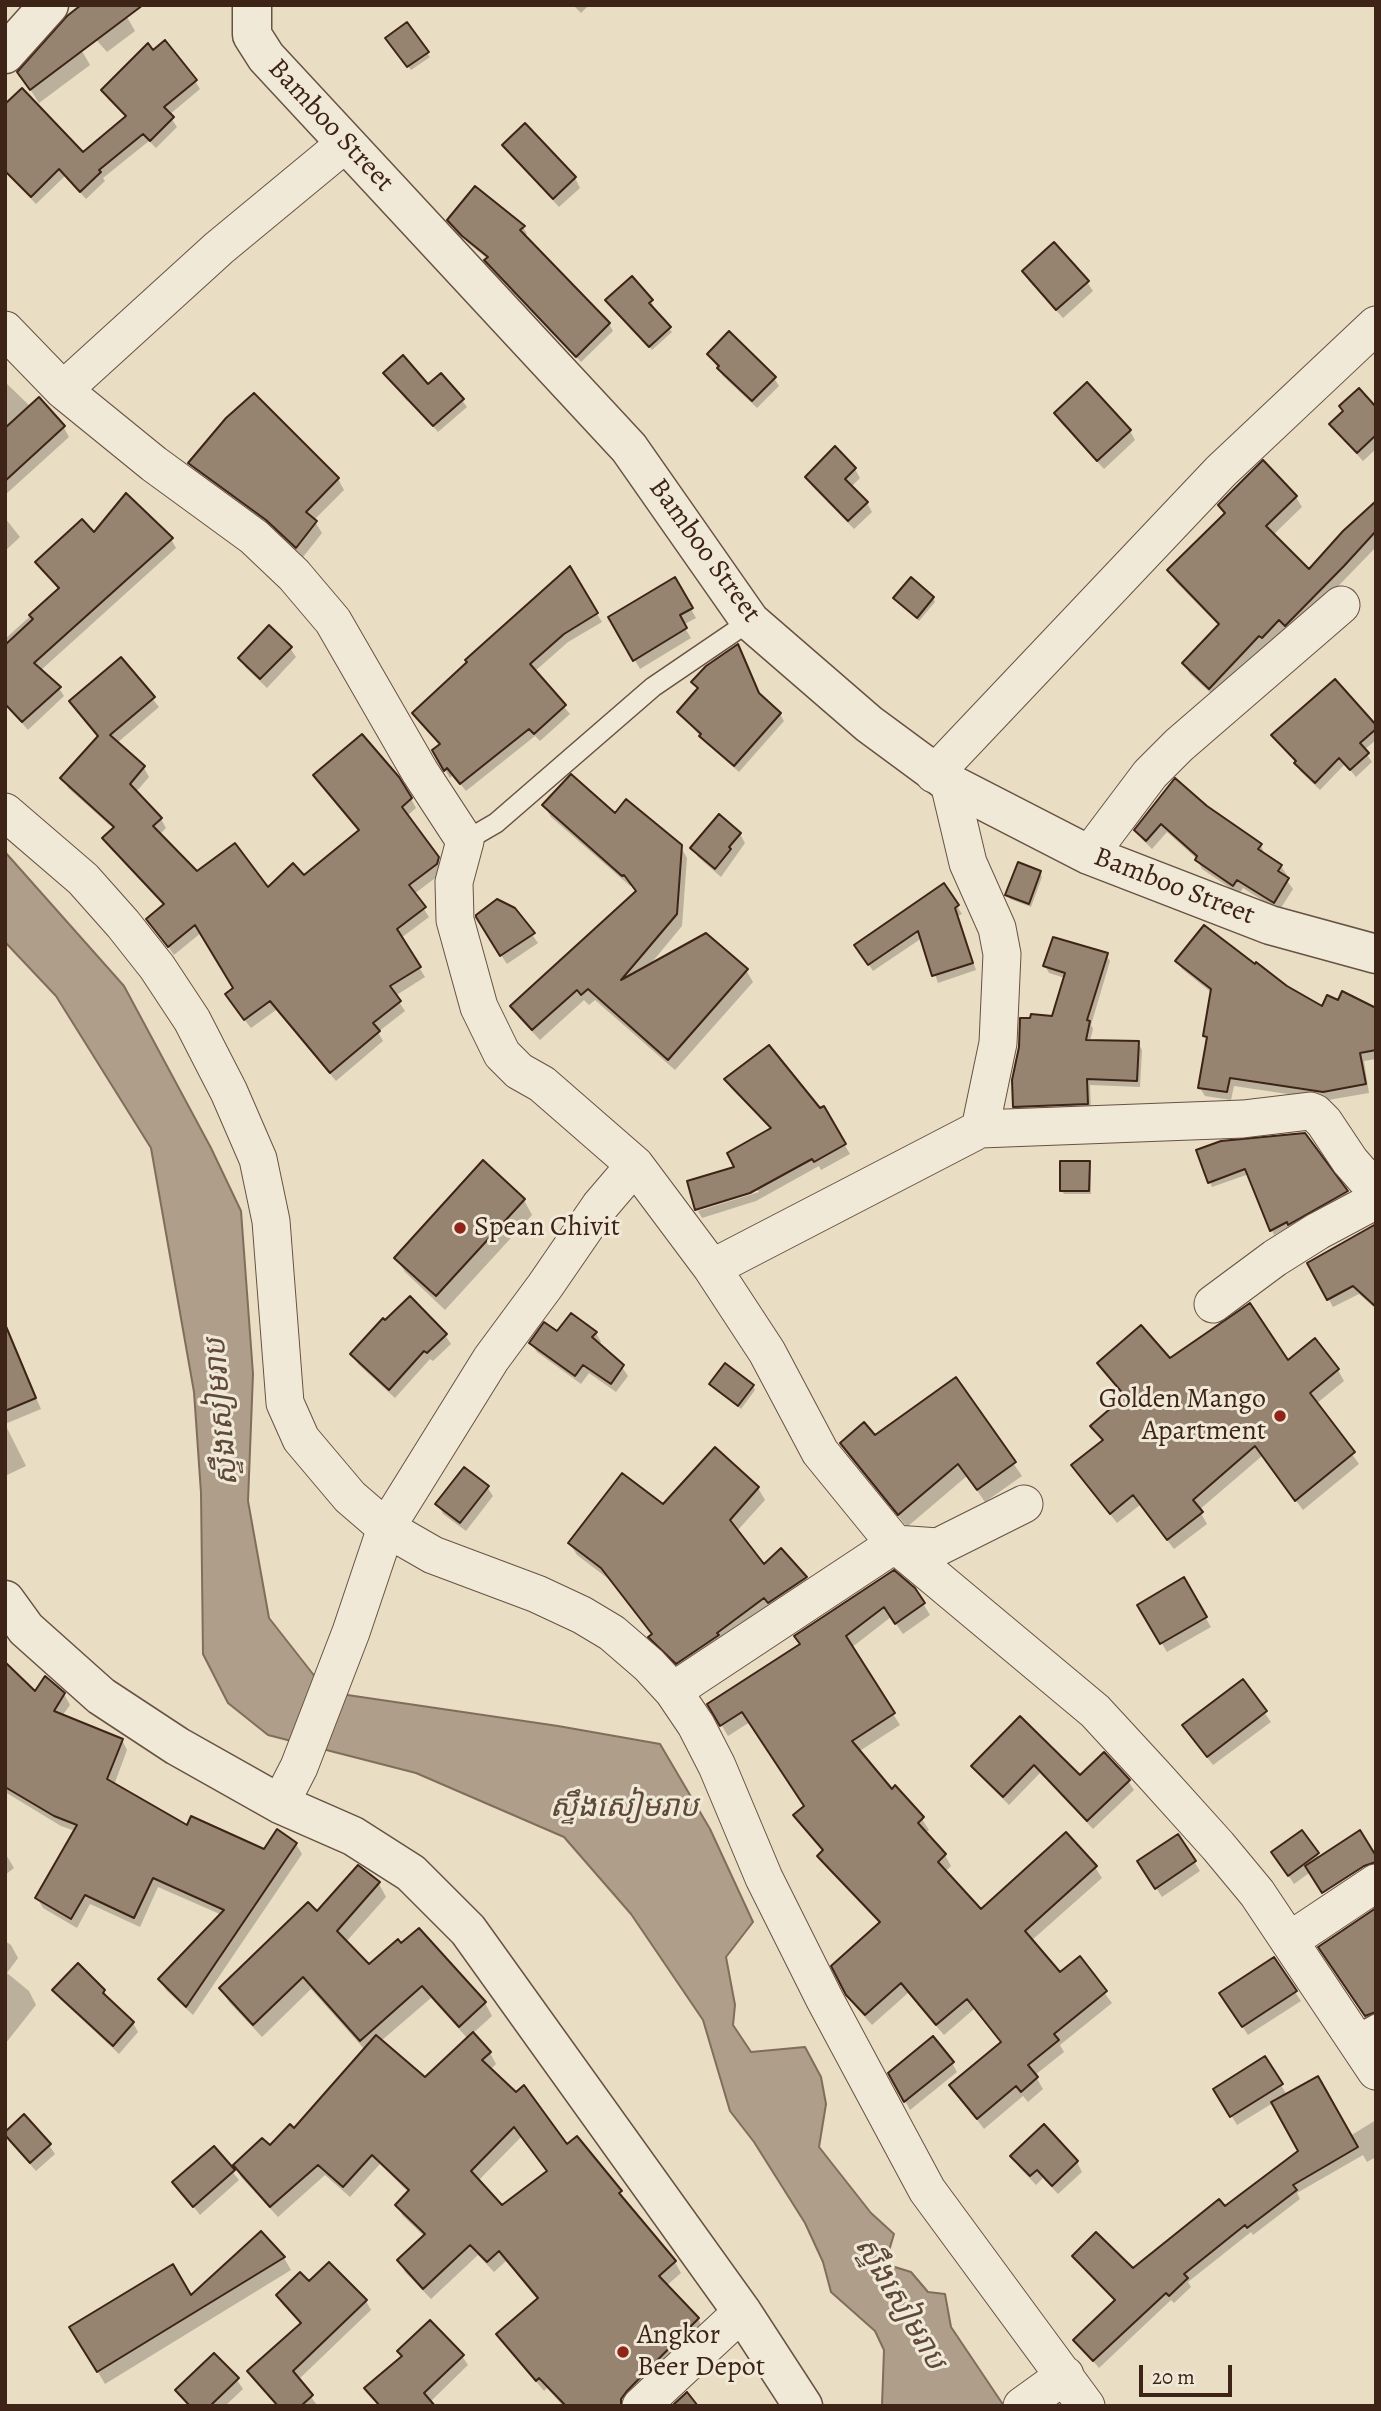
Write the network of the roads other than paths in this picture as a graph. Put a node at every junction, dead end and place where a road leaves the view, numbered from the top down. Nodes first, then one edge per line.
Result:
1 (49, 5) edge
2 (251, 5) edge
3 (5, 54) edge
4 (346, 143) junction
5 (1376, 325) edge
6 (5, 330) edge
7 (63, 390) junction
8 (1341, 605) dead end
9 (750, 621) junction
10 (942, 778) junction
11 (5, 812) edge
12 (465, 841) junction
13 (1089, 855) junction
14 (1376, 954) edge
15 (980, 1129) junction
16 (635, 1165) junction
17 (1376, 1191) edge
18 (1376, 1200) edge
19 (712, 1268) junction
20 (1213, 1304) dead end
21 (1024, 1504) dead end
22 (386, 1528) junction
23 (895, 1544) junction
24 (5, 1600) edge
25 (673, 1691) junction
26 (280, 1804) junction
27 (1376, 1882) edge
28 (1289, 1941) junction
29 (1365, 2030) edge
30 (1376, 2071) edge
31 (742, 2312) junction
32 (1042, 2391) edge
33 (641, 2406) edge
34 (803, 2406) edge
35 (1086, 2406) edge

1 - 3 street
2 - 4 street, Bamboo Street
4 - 7 street
4 - 9 street, Bamboo Street
5 - 10 street
6 - 7 street
7 - 12 street
8 - 13 street
9 - 10 street, Bamboo Street
9 - 12 lane
10 - 13 street, Bamboo Street
10 - 15 street
11 - 22 street
12 - 16 street
13 - 14 street, Bamboo Street
15 - 17 street
15 - 19 street
16 - 19 street
16 - 22 street
18 - 20 street
19 - 23 street
21 - 23 street
22 - 25 street
22 - 26 street
23 - 25 street
23 - 28 street
24 - 26 street
25 - 32 street
26 - 31 street
27 - 28 street
28 - 29 street
29 - 30 street
31 - 33 street
31 - 34 street
32 - 35 street

